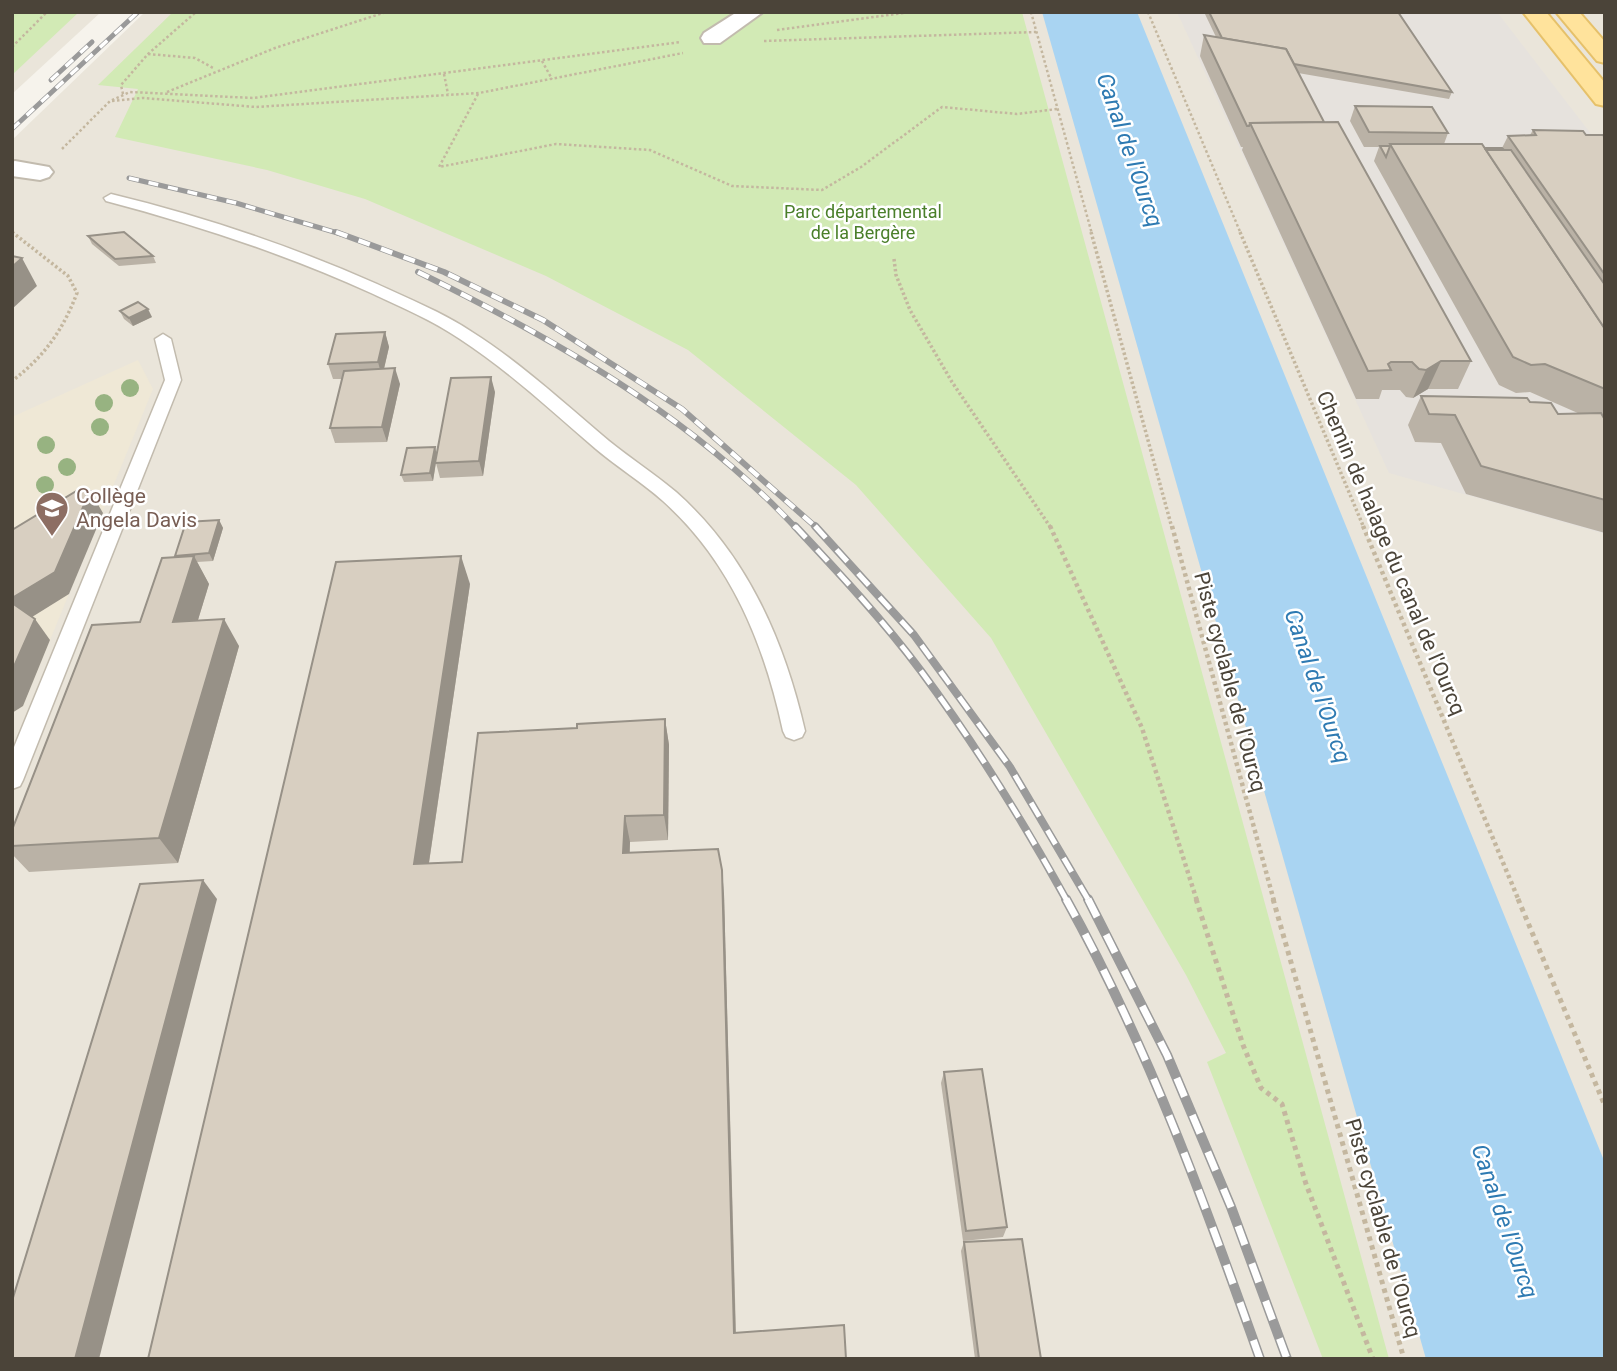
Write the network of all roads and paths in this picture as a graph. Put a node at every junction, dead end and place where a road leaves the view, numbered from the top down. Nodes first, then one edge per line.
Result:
1 (47, 12) edge
2 (195, 12) edge
3 (386, 12) edge
4 (752, 12) edge
5 (911, 12) edge
6 (1031, 12) edge
7 (1148, 12) edge
8 (1534, 12) edge
9 (1567, 12) edge
10 (776, 30) dead end
11 (1036, 32) junction
12 (712, 38) joint
13 (752, 41) dead end
14 (12, 47) edge
15 (683, 53) dead end
16 (148, 54) junction
17 (1605, 56) edge
18 (542, 61) junction
19 (216, 69) junction
20 (444, 74) junction
21 (552, 79) junction
22 (166, 93) junction
23 (479, 93) junction
24 (122, 94) junction
25 (447, 94) junction
26 (1605, 99) edge
27 (110, 101) junction
28 (1057, 109) junction
29 (28, 170) dead end
30 (111, 198) dead end
31 (12, 232) edge
32 (894, 258) dead end
33 (163, 339) dead end
34 (12, 382) edge
35 (794, 731) dead end
36 (12, 780) edge
37 (1605, 1106) edge
38 (1373, 1359) edge
39 (1404, 1359) edge

1 - 14 path
2 - 16 path
3 - 19 path
4 - 12 street
5 - 10 path
6 - 11 path, Piste cyclable de l'Ourcq
7 - 37 path, Chemin de halage du canal de l'Ourcq
8 - 26 main road
9 - 17 main road
11 - 13 path
11 - 28 path, Piste cyclable de l'Ourcq
12 - 18 path
15 - 21 path
16 - 19 path
16 - 24 path
18 - 20 path
18 - 21 path
19 - 22 path
20 - 22 path
20 - 25 path
21 - 23 path
22 - 24 path
23 - 25 path
23 - 28 path
24 - 27 path
25 - 27 path
27 - 29 path
28 - 39 path, Piste cyclable de l'Ourcq
30 - 35 lane
31 - 34 path
32 - 38 path
33 - 36 lane

